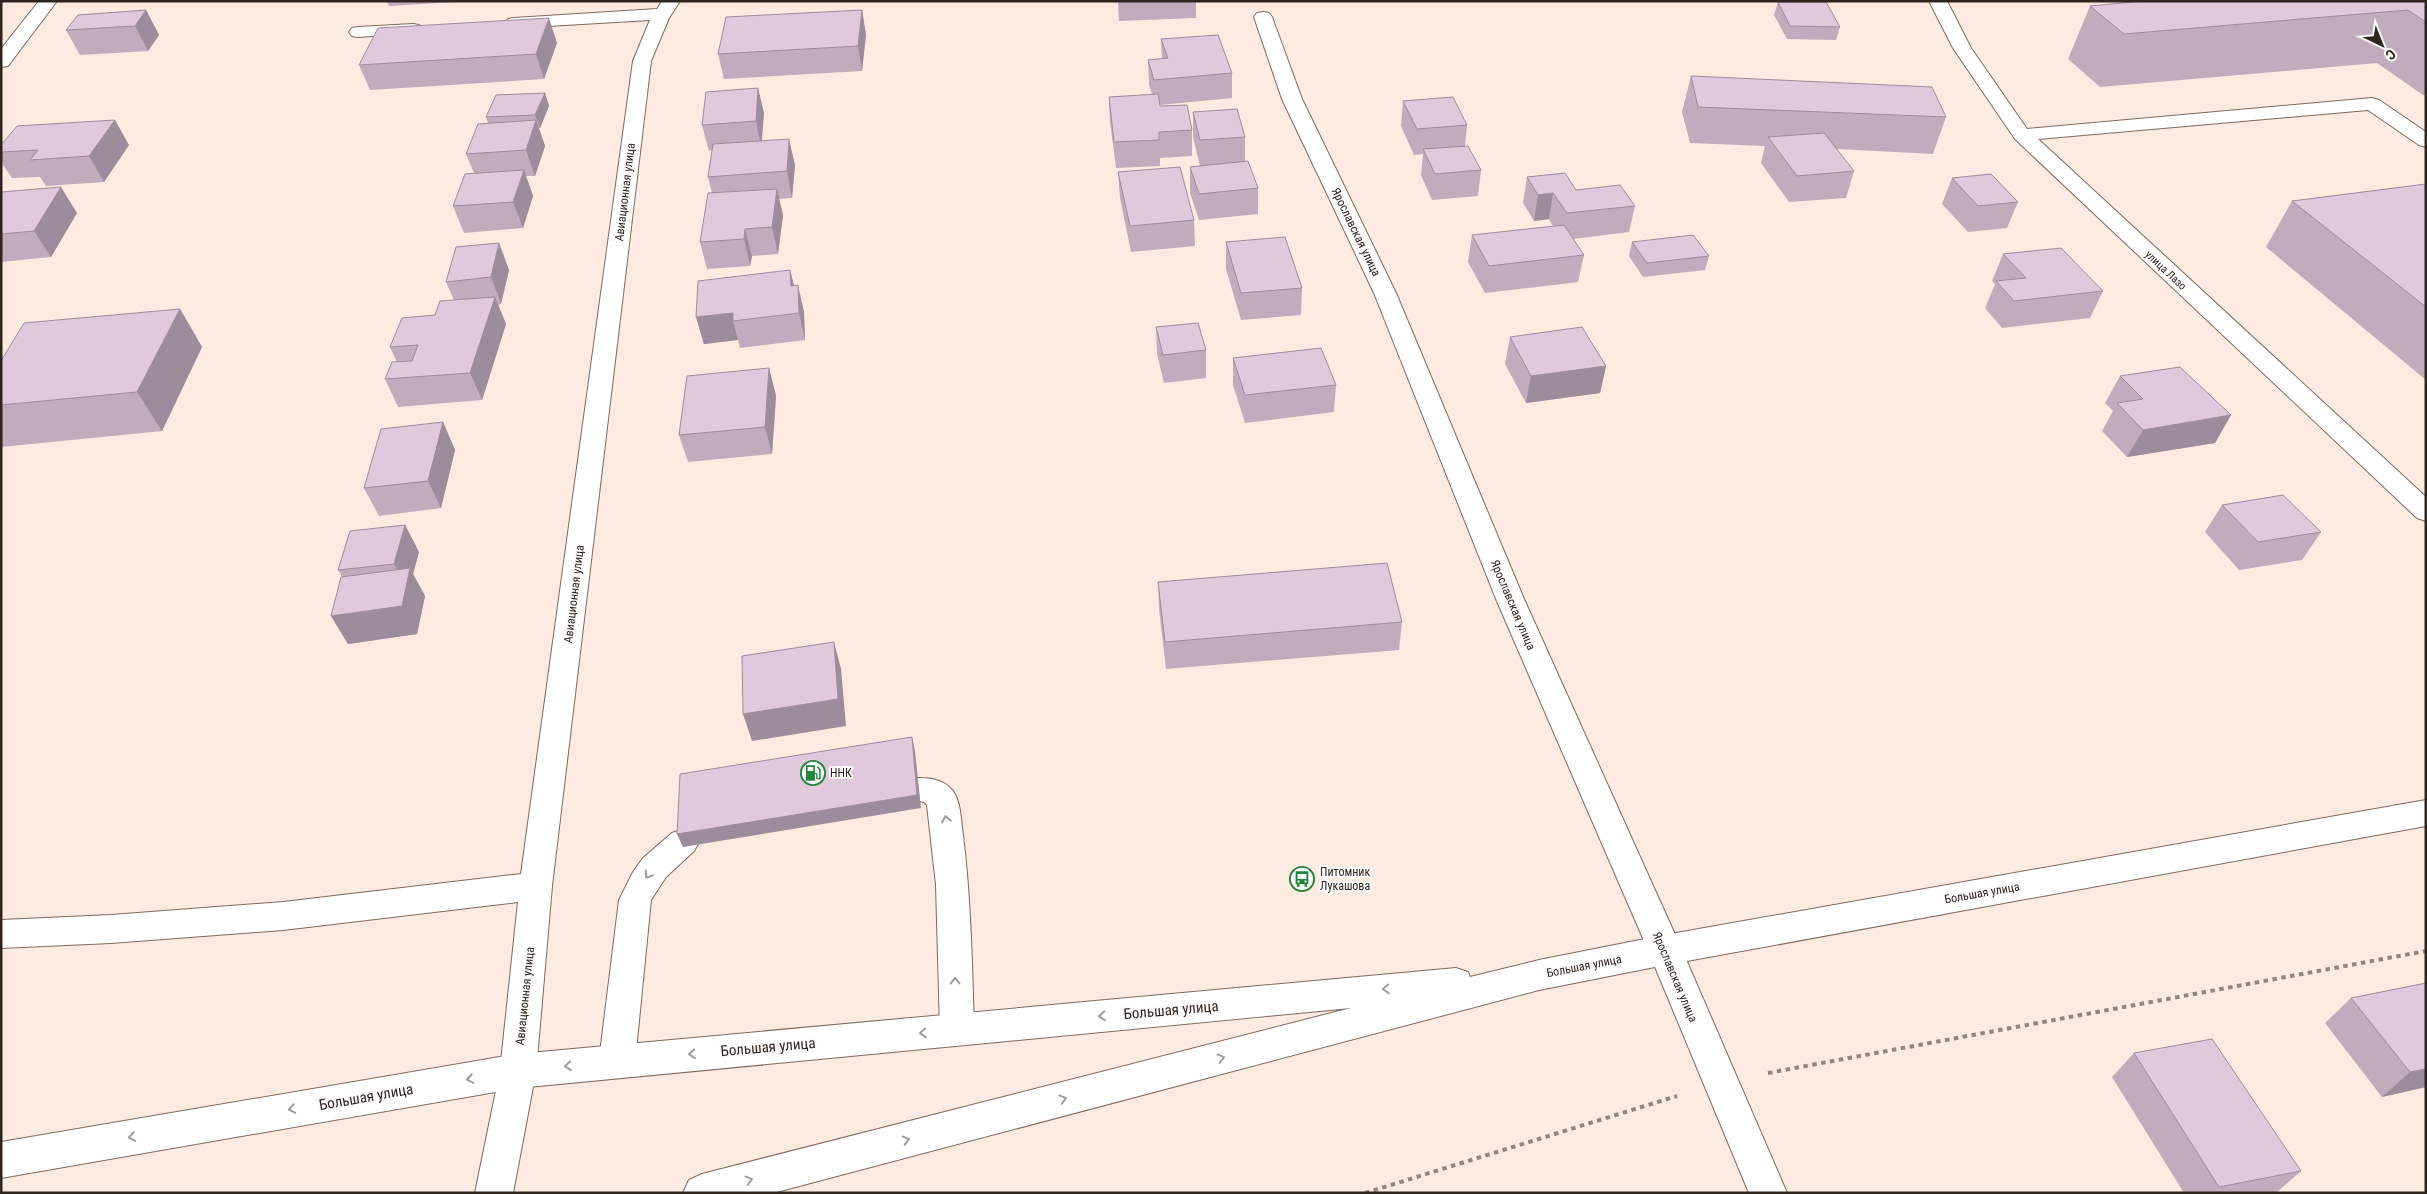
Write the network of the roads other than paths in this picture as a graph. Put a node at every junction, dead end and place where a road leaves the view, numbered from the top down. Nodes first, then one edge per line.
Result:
1 (48, 1) edge
2 (1938, 1) edge
3 (668, 5) edge
4 (1262, 17) dead end
5 (495, 24) edge
6 (426, 28) edge
7 (358, 32) dead end
8 (1, 62) edge
9 (2022, 135) junction
10 (2426, 141) edge
11 (2426, 512) edge
12 (919, 790) edge
13 (2426, 813) edge
14 (683, 842) edge
15 (536, 886) junction
16 (1, 934) edge
17 (1665, 950) junction
18 (1539, 975) junction
19 (957, 1030) junction
20 (617, 1061) junction
21 (518, 1070) junction
22 (1, 1160) edge
23 (494, 1193) edge
24 (702, 1193) edge
25 (1768, 1193) edge

1 - 8 main road
2 - 9 main road, улица Лазо
3 - 5 main road
3 - 15 main road, Авиационная улица
4 - 17 main road, Ярославская улица
6 - 7 main road
9 - 10 main road
9 - 11 main road, улица Лазо
19 -> 12 main road
13 - 17 main road, Большая улица
14 -> 20 main road
15 - 16 main road
15 - 21 main road, Авиационная улица
17 - 18 main road, Большая улица
17 - 25 main road, Ярославская улица
18 -> 19 main road, Большая улица
24 -> 18 main road, Большая улица
19 -> 20 main road, Большая улица
20 -> 21 main road, Большая улица
21 -> 22 main road, Большая улица
21 - 23 main road, Авиационная улица

